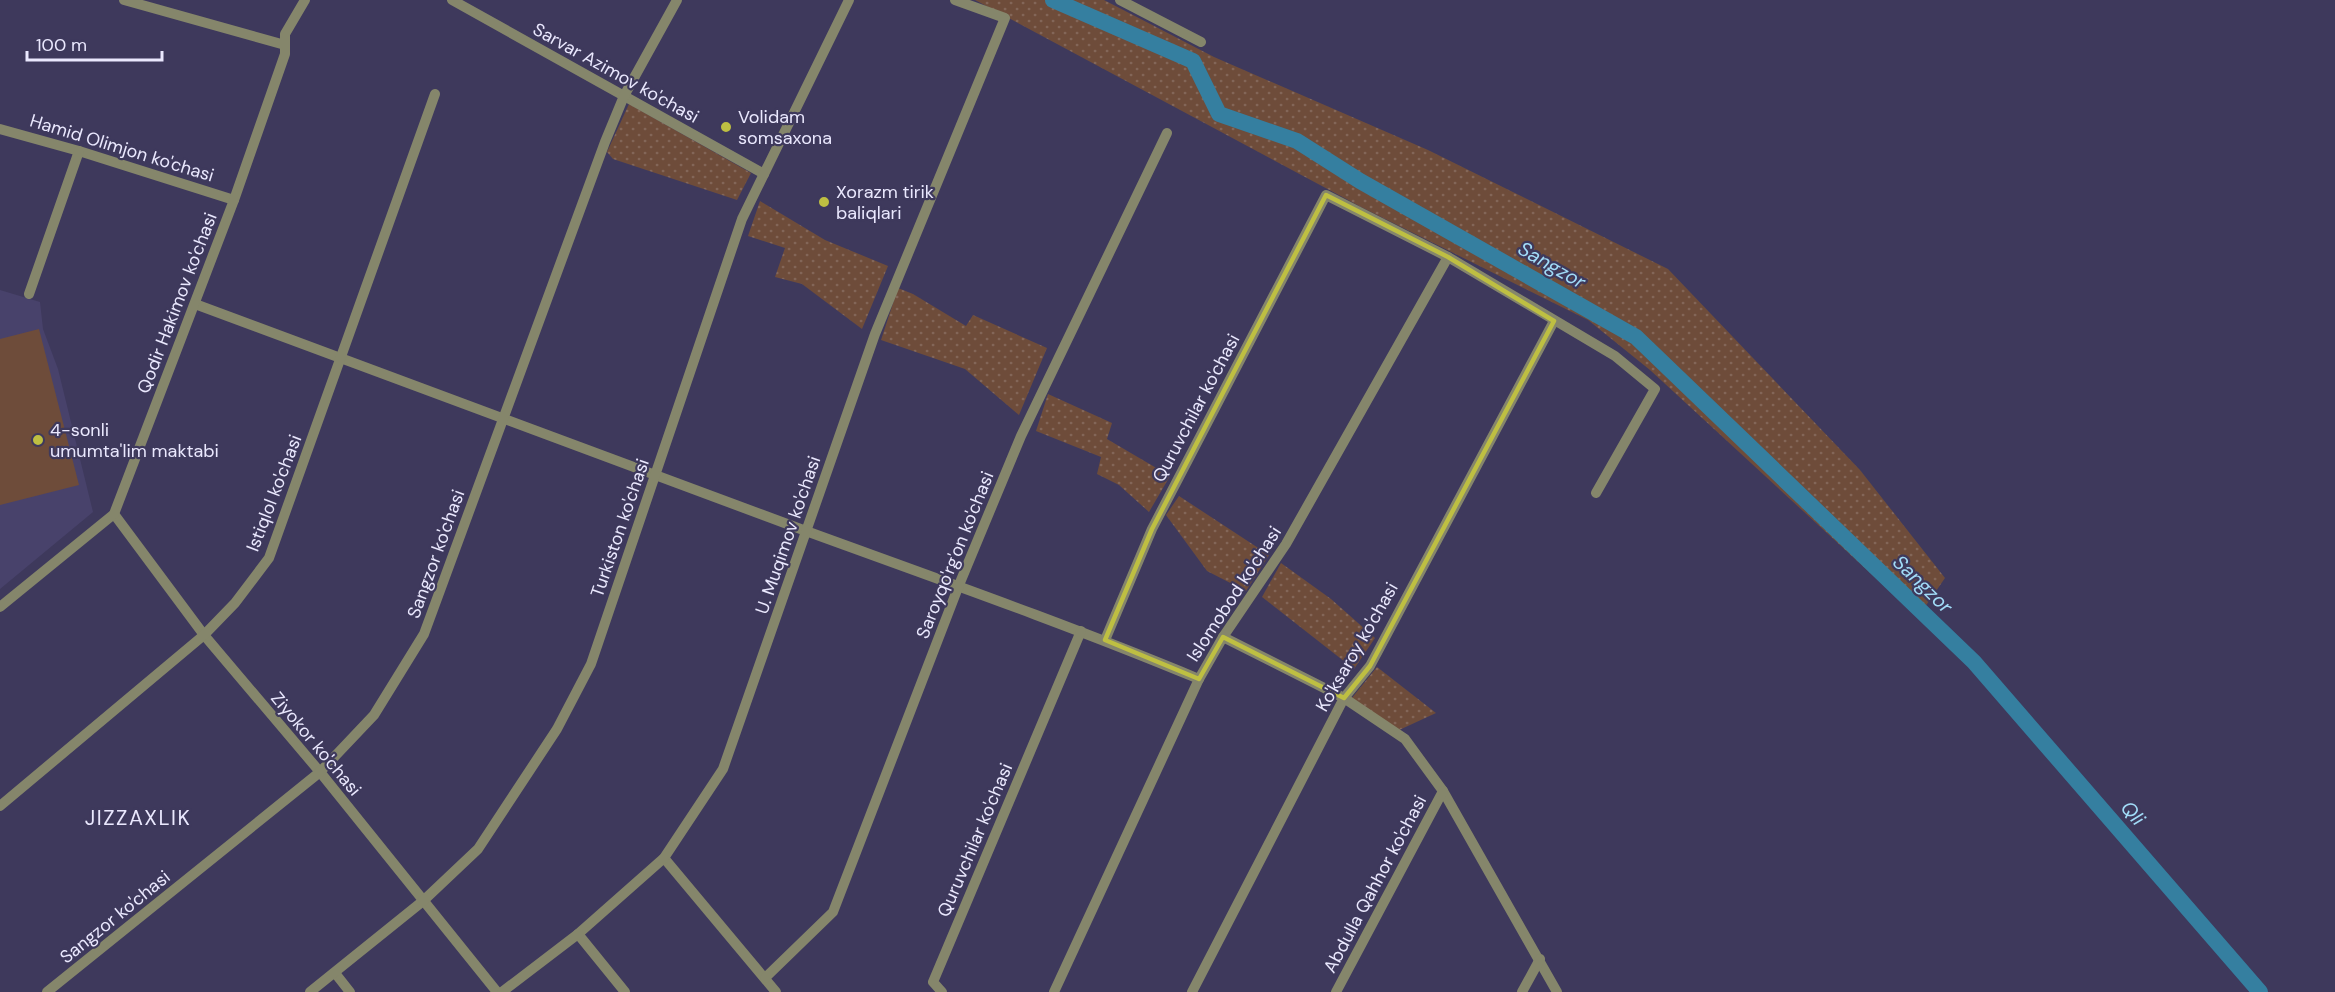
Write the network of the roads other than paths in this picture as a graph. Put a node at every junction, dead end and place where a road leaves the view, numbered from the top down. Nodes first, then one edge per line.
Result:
1 (124, 0) edge
2 (305, 0) edge
3 (452, 0) edge
4 (677, 0) edge
5 (849, 0) edge
6 (955, 0) edge
7 (1120, 0) edge
8 (1202, 42) dead end
9 (285, 45) junction
10 (435, 94) dead end
11 (624, 96) junction
12 (0, 129) edge
13 (1167, 133) dead end
14 (79, 151) junction
15 (764, 174) junction
16 (234, 200) junction
17 (1448, 257) junction
18 (29, 294) dead end
19 (195, 304) junction
20 (1554, 321) junction
21 (340, 358) junction
22 (503, 420) junction
23 (655, 475) junction
24 (1596, 494) dead end
25 (114, 514) junction
26 (806, 531) junction
27 (959, 585) junction
28 (0, 607) edge
29 (1082, 631) junction
30 (204, 635) junction
31 (1223, 637) junction
32 (1106, 640) junction
33 (1199, 679) junction
34 (1344, 698) junction
35 (320, 772) junction
36 (1443, 791) junction
37 (0, 806) edge
38 (664, 858) junction
39 (423, 901) junction
40 (578, 934) junction
41 (1540, 959) junction
42 (335, 973) junction
43 (765, 978) junction
44 (47, 992) edge
45 (310, 992) edge
46 (350, 992) edge
47 (497, 992) edge
48 (502, 992) edge
49 (625, 992) edge
50 (776, 992) edge
51 (942, 992) edge
52 (1054, 992) edge
53 (1192, 992) edge
54 (1336, 992) edge
55 (1522, 992) edge
56 (1557, 992) edge

1 - 9 street
2 - 9 street, Qodir Hakimov ko'chasi
3 - 11 street, Sarvar Azimov ko'chasi
4 - 11 street, Sangzor ko'chasi
5 - 15 street, Turkiston ko'chasi
6 - 26 street, U. Muqimov ko'chasi
7 - 8 street
9 - 16 street, Qodir Hakimov ko'chasi
10 - 21 street, Istiqlol ko'chasi
11 - 15 street, Sarvar Azimov ko'chasi
11 - 22 street, Sangzor ko'chasi
12 - 14 street, Hamid Olimjon ko'chasi
13 - 27 street, Saroyqo'rg'on ko'chasi
14 - 16 street, Hamid Olimjon ko'chasi
14 - 18 street
15 - 23 street, Turkiston ko'chasi
16 - 19 street, Qodir Hakimov ko'chasi
17 - 20 street
17 - 31 street, Islomobod ko'chasi
17 - 32 street, Quruvchilar ko'chasi
19 - 21 street
19 - 25 street, Qodir Hakimov ko'chasi
20 - 24 street
20 - 34 street, Ko'ksaroy ko'chasi
21 - 22 street
21 - 30 street, Istiqlol ko'chasi
22 - 23 street
22 - 35 street, Sangzor ko'chasi
23 - 26 street
23 - 39 street, Turkiston ko'chasi
25 - 28 street, Qodir Hakimov ko'chasi
25 - 30 street, Ziyokor ko'chasi
26 - 27 street
26 - 38 street, U. Muqimov ko'chasi
27 - 29 street
27 - 43 street, Saroyqo'rg'on ko'chasi
29 - 32 street
29 - 51 street, Quruvchilar ko'chasi
30 - 35 street, Ziyokor ko'chasi
30 - 37 street, Istiqlol ko'chasi
31 - 33 street, Islomobod ko'chasi
31 - 34 street
32 - 33 street
33 - 52 street, Islomobod ko'chasi
34 - 36 street
34 - 53 street, Ko'ksaroy ko'chasi
35 - 39 street, Ziyokor ko'chasi
35 - 44 street, Sangzor ko'chasi
36 - 41 street
36 - 54 street, Abdulla Qahhor ko'chasi
38 - 40 street, U. Muqimov ko'chasi
38 - 43 street
39 - 42 street, Turkiston ko'chasi
39 - 47 street, Ziyokor ko'chasi
40 - 48 street, U. Muqimov ko'chasi
40 - 49 street
41 - 55 street
41 - 56 street
42 - 45 street, Turkiston ko'chasi
42 - 46 street
43 - 50 street

